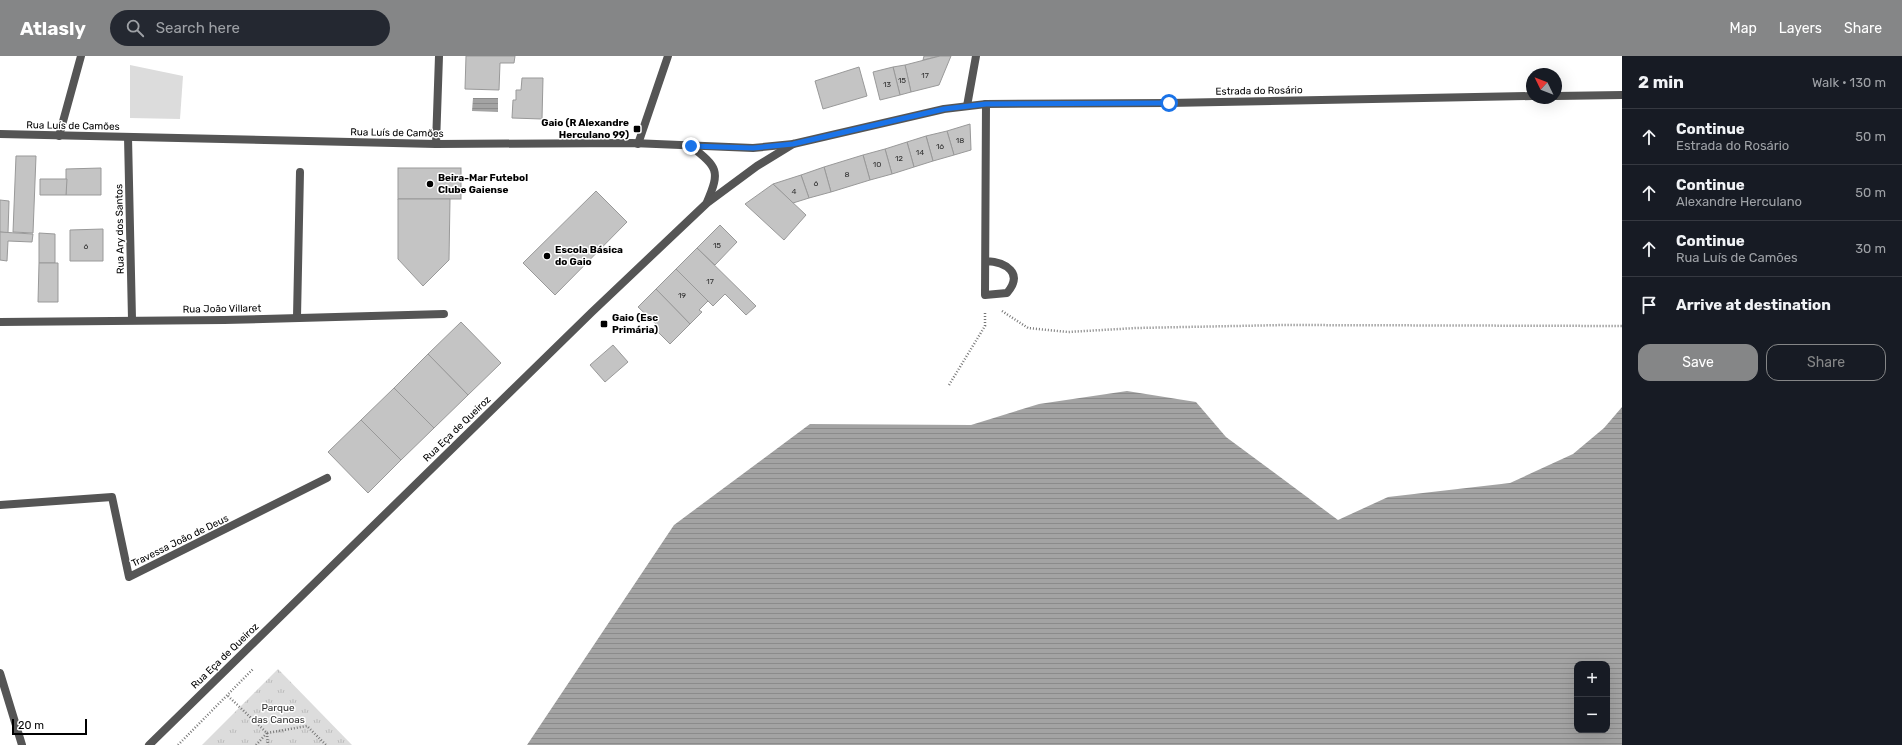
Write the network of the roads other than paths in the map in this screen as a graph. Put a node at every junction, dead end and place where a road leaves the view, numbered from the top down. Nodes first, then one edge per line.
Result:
1 (81, 56) edge
2 (439, 56) edge
3 (668, 56) edge
4 (976, 56) edge
5 (1622, 95) edge
6 (1526, 96) edge
7 (1562, 96) edge
8 (986, 104) junction
9 (967, 106) junction
10 (0, 134) edge
11 (59, 136) junction
12 (128, 137) junction
13 (436, 144) junction
14 (638, 144) junction
15 (793, 144) junction
16 (691, 146) junction
17 (300, 172) dead end
18 (707, 203) junction
19 (986, 261) junction
20 (444, 314) dead end
21 (297, 317) junction
22 (132, 320) junction
23 (0, 322) edge
24 (327, 478) dead end
25 (0, 505) edge
26 (0, 673) edge
27 (22, 745) edge
28 (149, 745) edge

1 - 11 street
2 - 13 street
3 - 14 street
4 - 9 street
5 - 7 street
6 - 8 street, Estrada do Rosário
8 - 9 street, Estrada do Rosário
8 - 19 street
9 - 15 street, Estrada do Rosário
10 - 11 street, Rua Luís de Camões
11 - 12 street, Rua Luís de Camões
12 - 13 street, Rua Luís de Camões
12 - 22 street, Rua Ary dos Santos
13 - 14 street, Rua Luís de Camões
14 - 16 street, Rua Luís de Camões
15 - 16 street, Rua Luís de Camões
15 - 18 street, Rua Eça de Queiroz
16 - 18 street
17 - 21 street
18 - 28 street, Rua Eça de Queiroz
19 - 19 street
20 - 21 street, Rua João Villaret
21 - 22 street, Rua João Villaret
22 - 23 street, Rua João Villaret
24 - 25 street, Travessa João de Deus
26 - 27 street

